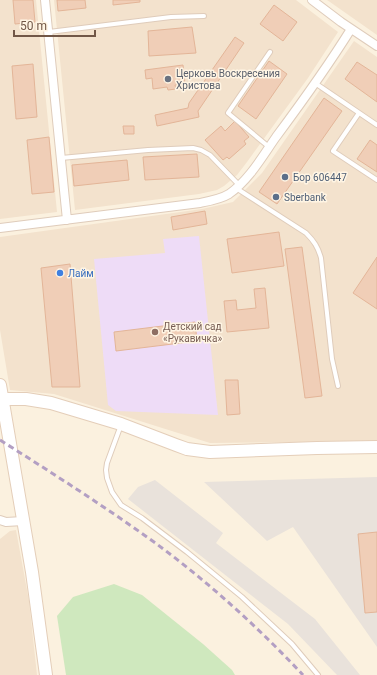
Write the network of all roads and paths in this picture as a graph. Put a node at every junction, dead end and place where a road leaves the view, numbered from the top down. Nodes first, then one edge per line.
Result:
1 (45, 0) edge
2 (312, 0) edge
3 (204, 16) dead end
4 (351, 29) junction
5 (48, 32) junction
6 (377, 46) edge
7 (270, 52) dead end
8 (315, 83) junction
9 (359, 113) junction
10 (377, 126) edge
11 (270, 147) junction
12 (61, 158) junction
13 (377, 180) edge
14 (238, 186) junction
15 (67, 220) junction
16 (0, 228) edge
17 (0, 385) edge
18 (338, 386) dead end
19 (2, 399) junction
20 (121, 424) junction
21 (377, 447) edge
22 (23, 521) junction
23 (2, 523) edge
24 (46, 675) edge
25 (318, 675) edge

1 - 5 street
2 - 4 street
3 - 5 lane
4 - 6 street
4 - 8 street
5 - 12 street
7 - 11 lane
8 - 9 lane
8 - 11 street
9 - 10 lane
9 - 13 lane
11 - 14 street
12 - 14 lane
12 - 15 street
14 - 15 street
14 - 18 lane
15 - 16 street
17 - 19 street
19 - 20 street
19 - 22 street
20 - 21 street
20 - 25 lane
22 - 23 street
22 - 24 street

